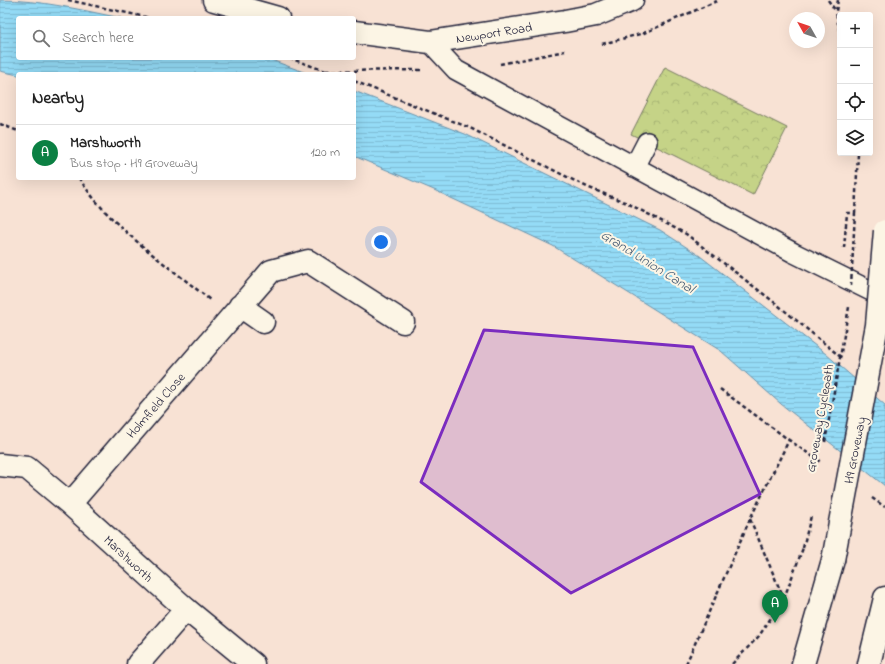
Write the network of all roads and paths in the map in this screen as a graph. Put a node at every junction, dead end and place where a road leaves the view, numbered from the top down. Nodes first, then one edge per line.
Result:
1 (68, 0) edge
2 (214, 0) edge
3 (632, 0) edge
4 (828, 0) edge
5 (838, 0) edge
6 (836, 11) junction
7 (141, 16) edge
8 (271, 16) edge
9 (837, 17) edge
10 (356, 32) edge
11 (430, 42) junction
12 (295, 60) edge
13 (328, 72) edge
14 (356, 83) edge
15 (0, 124) edge
16 (16, 129) edge
17 (647, 142) dead end
18 (858, 156) edge
19 (634, 167) junction
20 (80, 180) edge
21 (856, 213) junction
22 (885, 232) edge
23 (846, 283) junction
24 (885, 298) edge
25 (849, 304) dead end
26 (236, 312) junction
27 (263, 322) dead end
28 (403, 322) dead end
29 (844, 359) dead end
30 (720, 389) dead end
31 (789, 440) junction
32 (824, 449) dead end
33 (822, 457) dead end
34 (0, 465) edge
35 (821, 465) dead end
36 (827, 466) dead end
37 (866, 493) dead end
38 (70, 504) junction
39 (885, 507) edge
40 (813, 510) dead end
41 (750, 519) junction
42 (784, 598) junction
43 (885, 598) edge
44 (186, 609) junction
45 (138, 664) edge
46 (253, 664) edge
47 (686, 664) edge
48 (732, 664) edge
49 (803, 664) edge
50 (870, 664) edge

1 - 7 path
2 - 8 street
3 - 11 street, Newport Road
4 - 6 path
5 - 6 path
6 - 9 path
10 - 11 street, Newport Road
11 - 19 lane
12 - 13 path
14 - 29 path
15 - 16 path
17 - 19 lane
18 - 21 path
19 - 23 lane
20 - 26 path
21 - 23 path, bridge
21 - 23 path
22 - 49 street, H9 Groveway, bridge
23 - 24 lane
25 - 32 path, Groveway Cyclepath, bridge
26 - 27 street
26 - 28 street, Holmfield Close
26 - 38 street, Holmfield Close
30 - 31 path
31 - 36 path
31 - 41 path
33 - 35 path, Groveway Cyclepath
34 - 38 street, Marshworth
37 - 39 path
38 - 44 street, Marshworth
40 - 42 path, bridge
41 - 42 path
41 - 47 path
42 - 48 path
43 - 50 street
44 - 45 street
44 - 46 street, Marshworth

